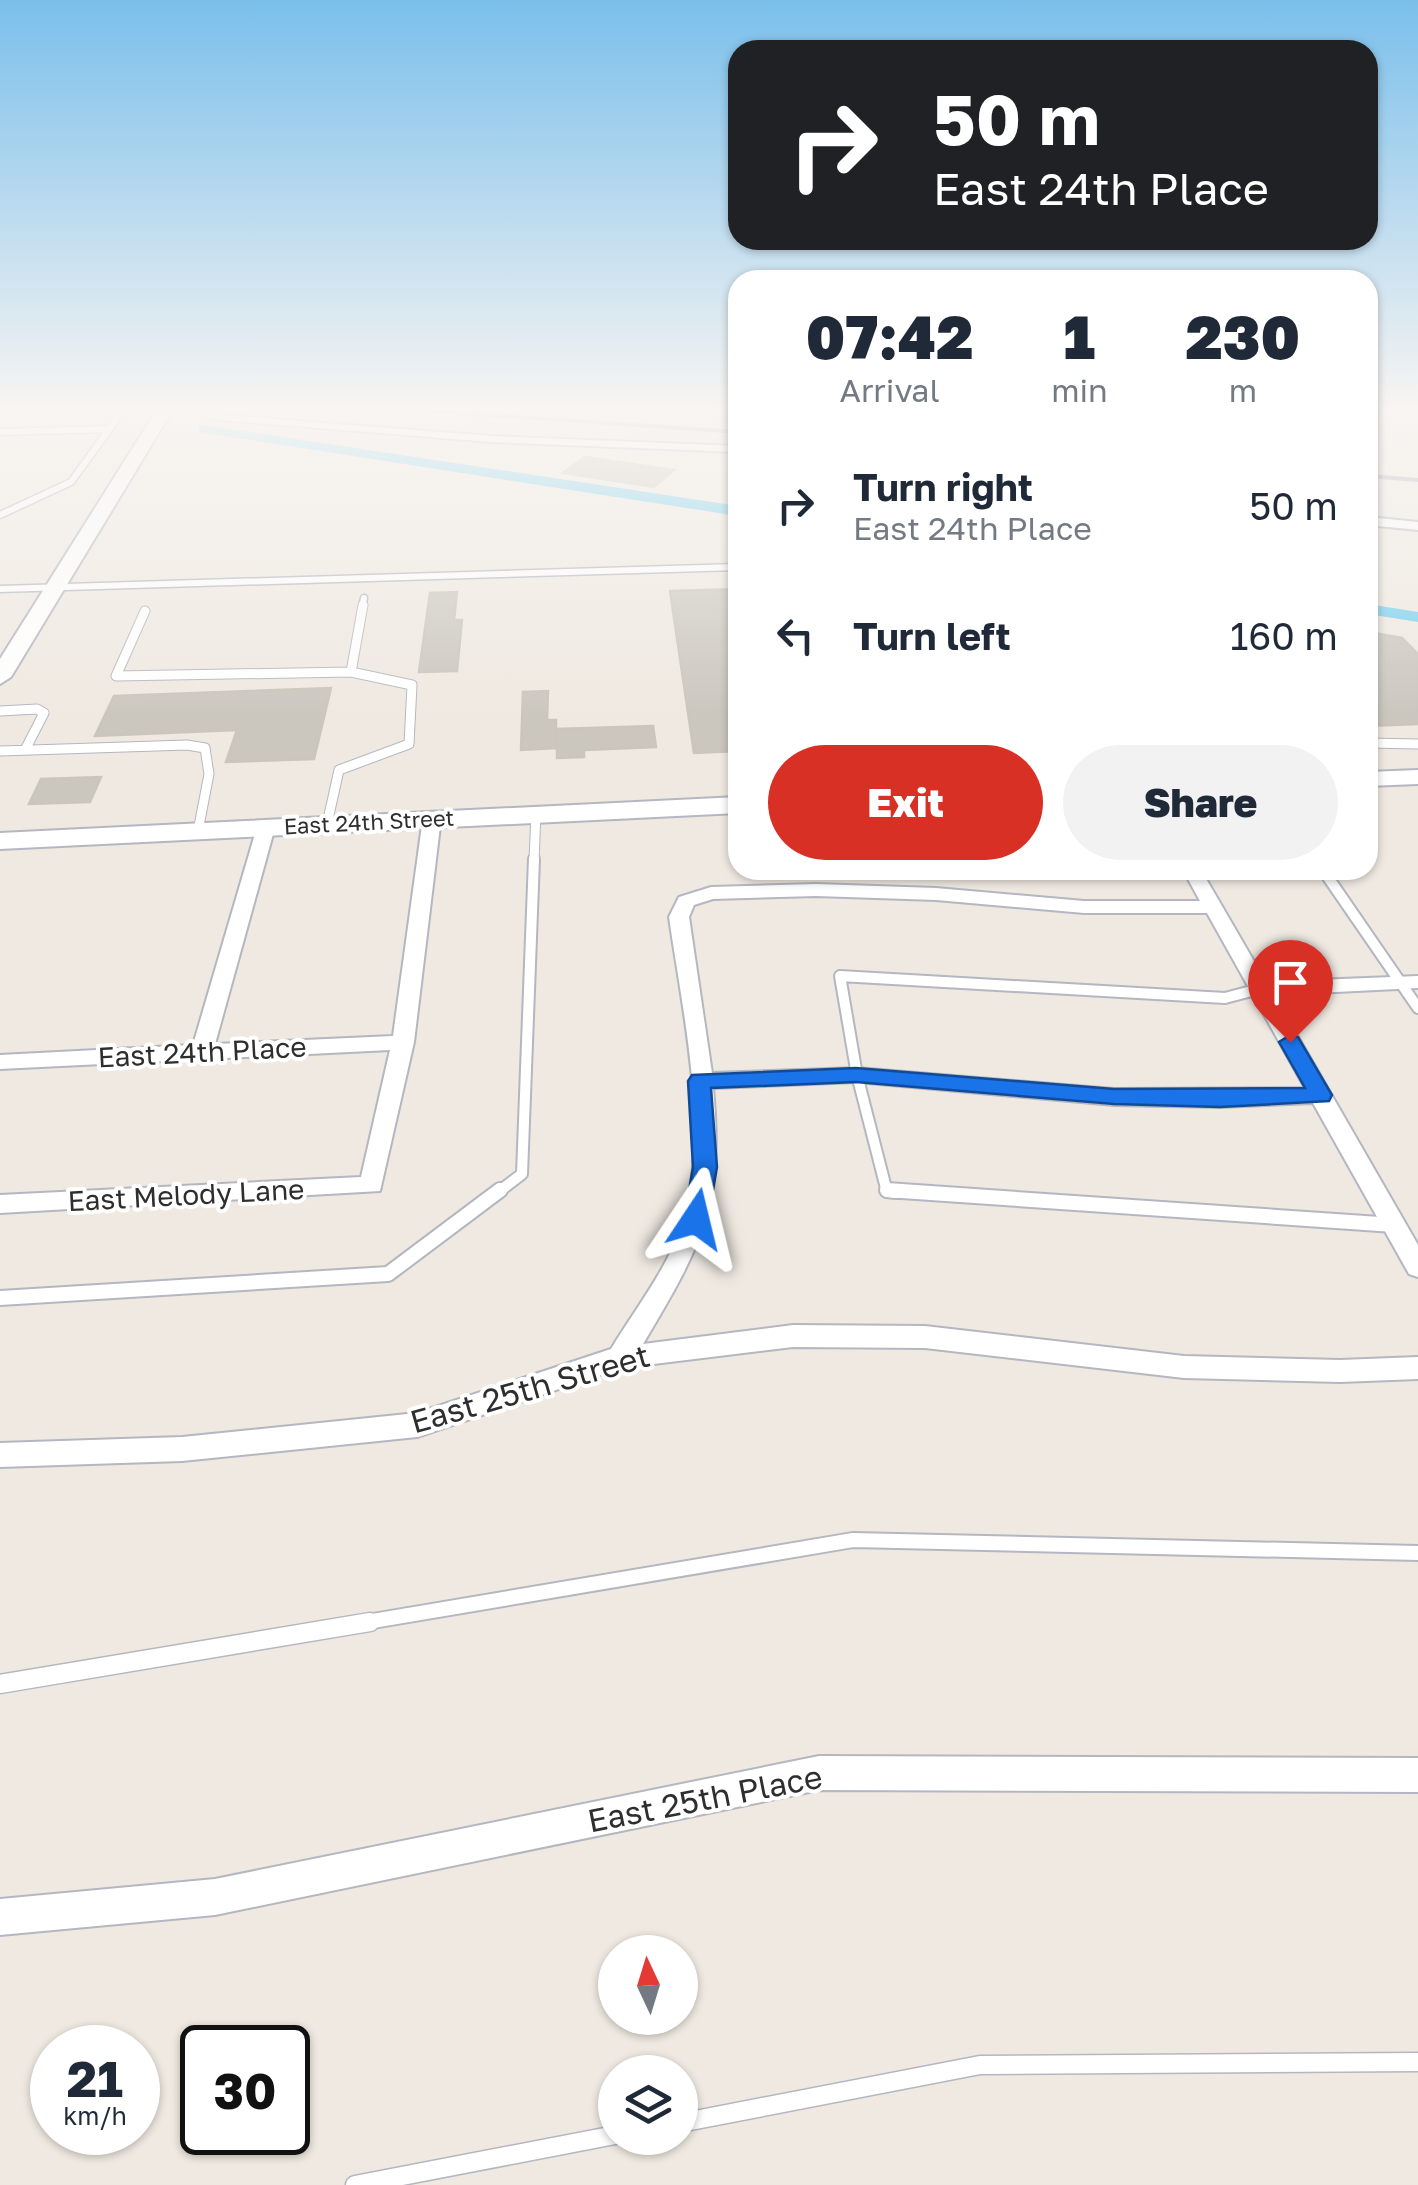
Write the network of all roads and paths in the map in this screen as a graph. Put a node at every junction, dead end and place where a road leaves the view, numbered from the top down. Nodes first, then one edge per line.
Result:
1 (101, 513) edge
2 (1378, 521) edge
3 (1418, 526) edge
4 (728, 567) edge
5 (55, 588) junction
6 (0, 589) edge
7 (364, 598) dead end
8 (145, 611) dead end
9 (351, 672) junction
10 (0, 677) edge
11 (0, 710) edge
12 (1417, 742) edge
13 (1378, 743) edge
14 (24, 750) junction
15 (0, 751) edge
16 (1418, 777) edge
17 (1378, 779) edge
18 (728, 805) edge
19 (536, 813) junction
20 (432, 818) junction
21 (327, 824) junction
22 (266, 827) junction
23 (198, 831) junction
24 (0, 841) edge
25 (1197, 880) edge
26 (1330, 880) edge
27 (1212, 907) junction
28 (1409, 982) edge
29 (1260, 990) junction
30 (1418, 1008) edge
31 (404, 1042) junction
32 (202, 1052) junction
33 (0, 1062) edge
34 (856, 1075) junction
35 (700, 1081) junction
36 (1321, 1095) junction
37 (0, 1204) edge
38 (1394, 1225) junction
39 (1418, 1267) edge
40 (0, 1298) edge
41 (621, 1357) junction
42 (1418, 1368) edge
43 (0, 1456) edge
44 (1418, 1553) edge
45 (0, 1684) edge
46 (1418, 1775) edge
47 (0, 1917) edge
48 (1418, 2062) edge
49 (698, 2120) edge
50 (598, 2138) edge
51 (355, 2185) edge

1 - 5 main road
2 - 3 street
4 - 5 lane
5 - 6 lane
5 - 10 main road
7 - 9 lane
8 - 9 lane
9 - 21 lane
11 - 14 lane
12 - 13 lane
14 - 15 lane
14 - 23 lane
16 - 17 main road
18 - 19 main road, East 24th Street
19 - 20 main road, East 24th Street
19 - 40 lane
20 - 21 main road, East 24th Street
20 - 31 street
21 - 22 main road, East 24th Street
22 - 23 main road, East 24th Street
22 - 32 street
23 - 24 main road, East 24th Street
25 - 27 street
26 - 28 lane
27 - 29 street
27 - 35 street
28 - 29 street
28 - 30 lane
29 - 34 lane
29 - 36 street
31 - 32 street, East 24th Place
31 - 37 street, East Melody Lane
32 - 33 street, East 24th Place
34 - 35 street
34 - 36 street
34 - 38 lane
35 - 41 street
36 - 38 street
38 - 39 street
41 - 42 street, East 25th Street
41 - 43 street, East 25th Street
44 - 45 lane
46 - 47 street, East 25th Place
48 - 49 lane
50 - 51 lane

